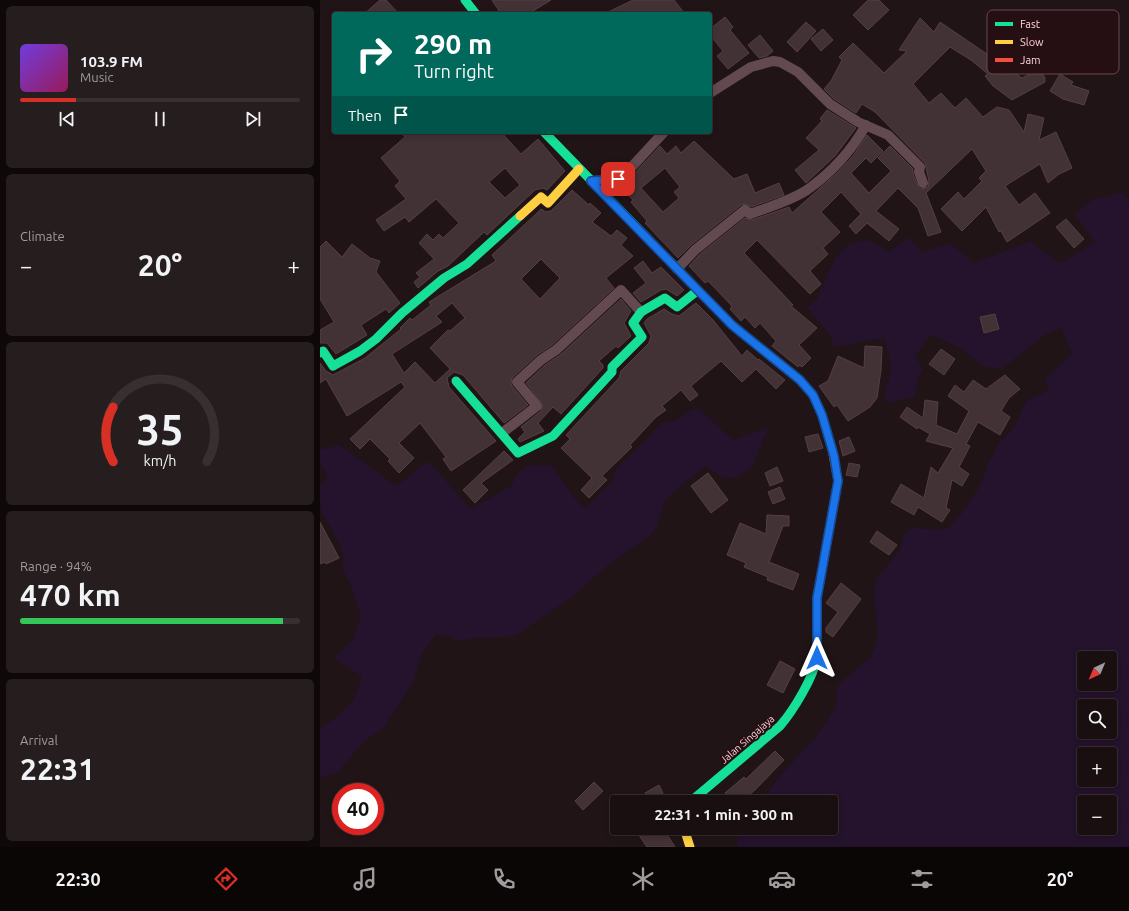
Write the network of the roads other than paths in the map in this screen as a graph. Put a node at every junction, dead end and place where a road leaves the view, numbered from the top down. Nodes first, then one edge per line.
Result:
1 (465, 0) edge
2 (474, 12) edge
3 (712, 91) edge
4 (866, 125) junction
5 (546, 134) edge
6 (662, 134) edge
7 (579, 169) junction
8 (591, 181) junction
9 (923, 183) dead end
10 (677, 269) junction
11 (697, 291) junction
12 (641, 312) junction
13 (320, 353) edge
14 (456, 381) dead end
15 (502, 433) junction
16 (698, 795) edge
17 (686, 835) edge
18 (690, 847) edge

1 - 2 street
3 - 4 street
4 - 9 street
4 - 10 street
5 - 7 street, Jalan Singajaya
6 - 8 street
7 - 8 street, Jalan Singajaya
7 - 13 street
8 - 10 street, Jalan Singajaya
10 - 11 street, Jalan Singajaya
11 - 12 street
11 - 16 street, Jalan Singajaya
12 - 15 street
12 - 15 street
14 - 15 street
17 - 18 street

